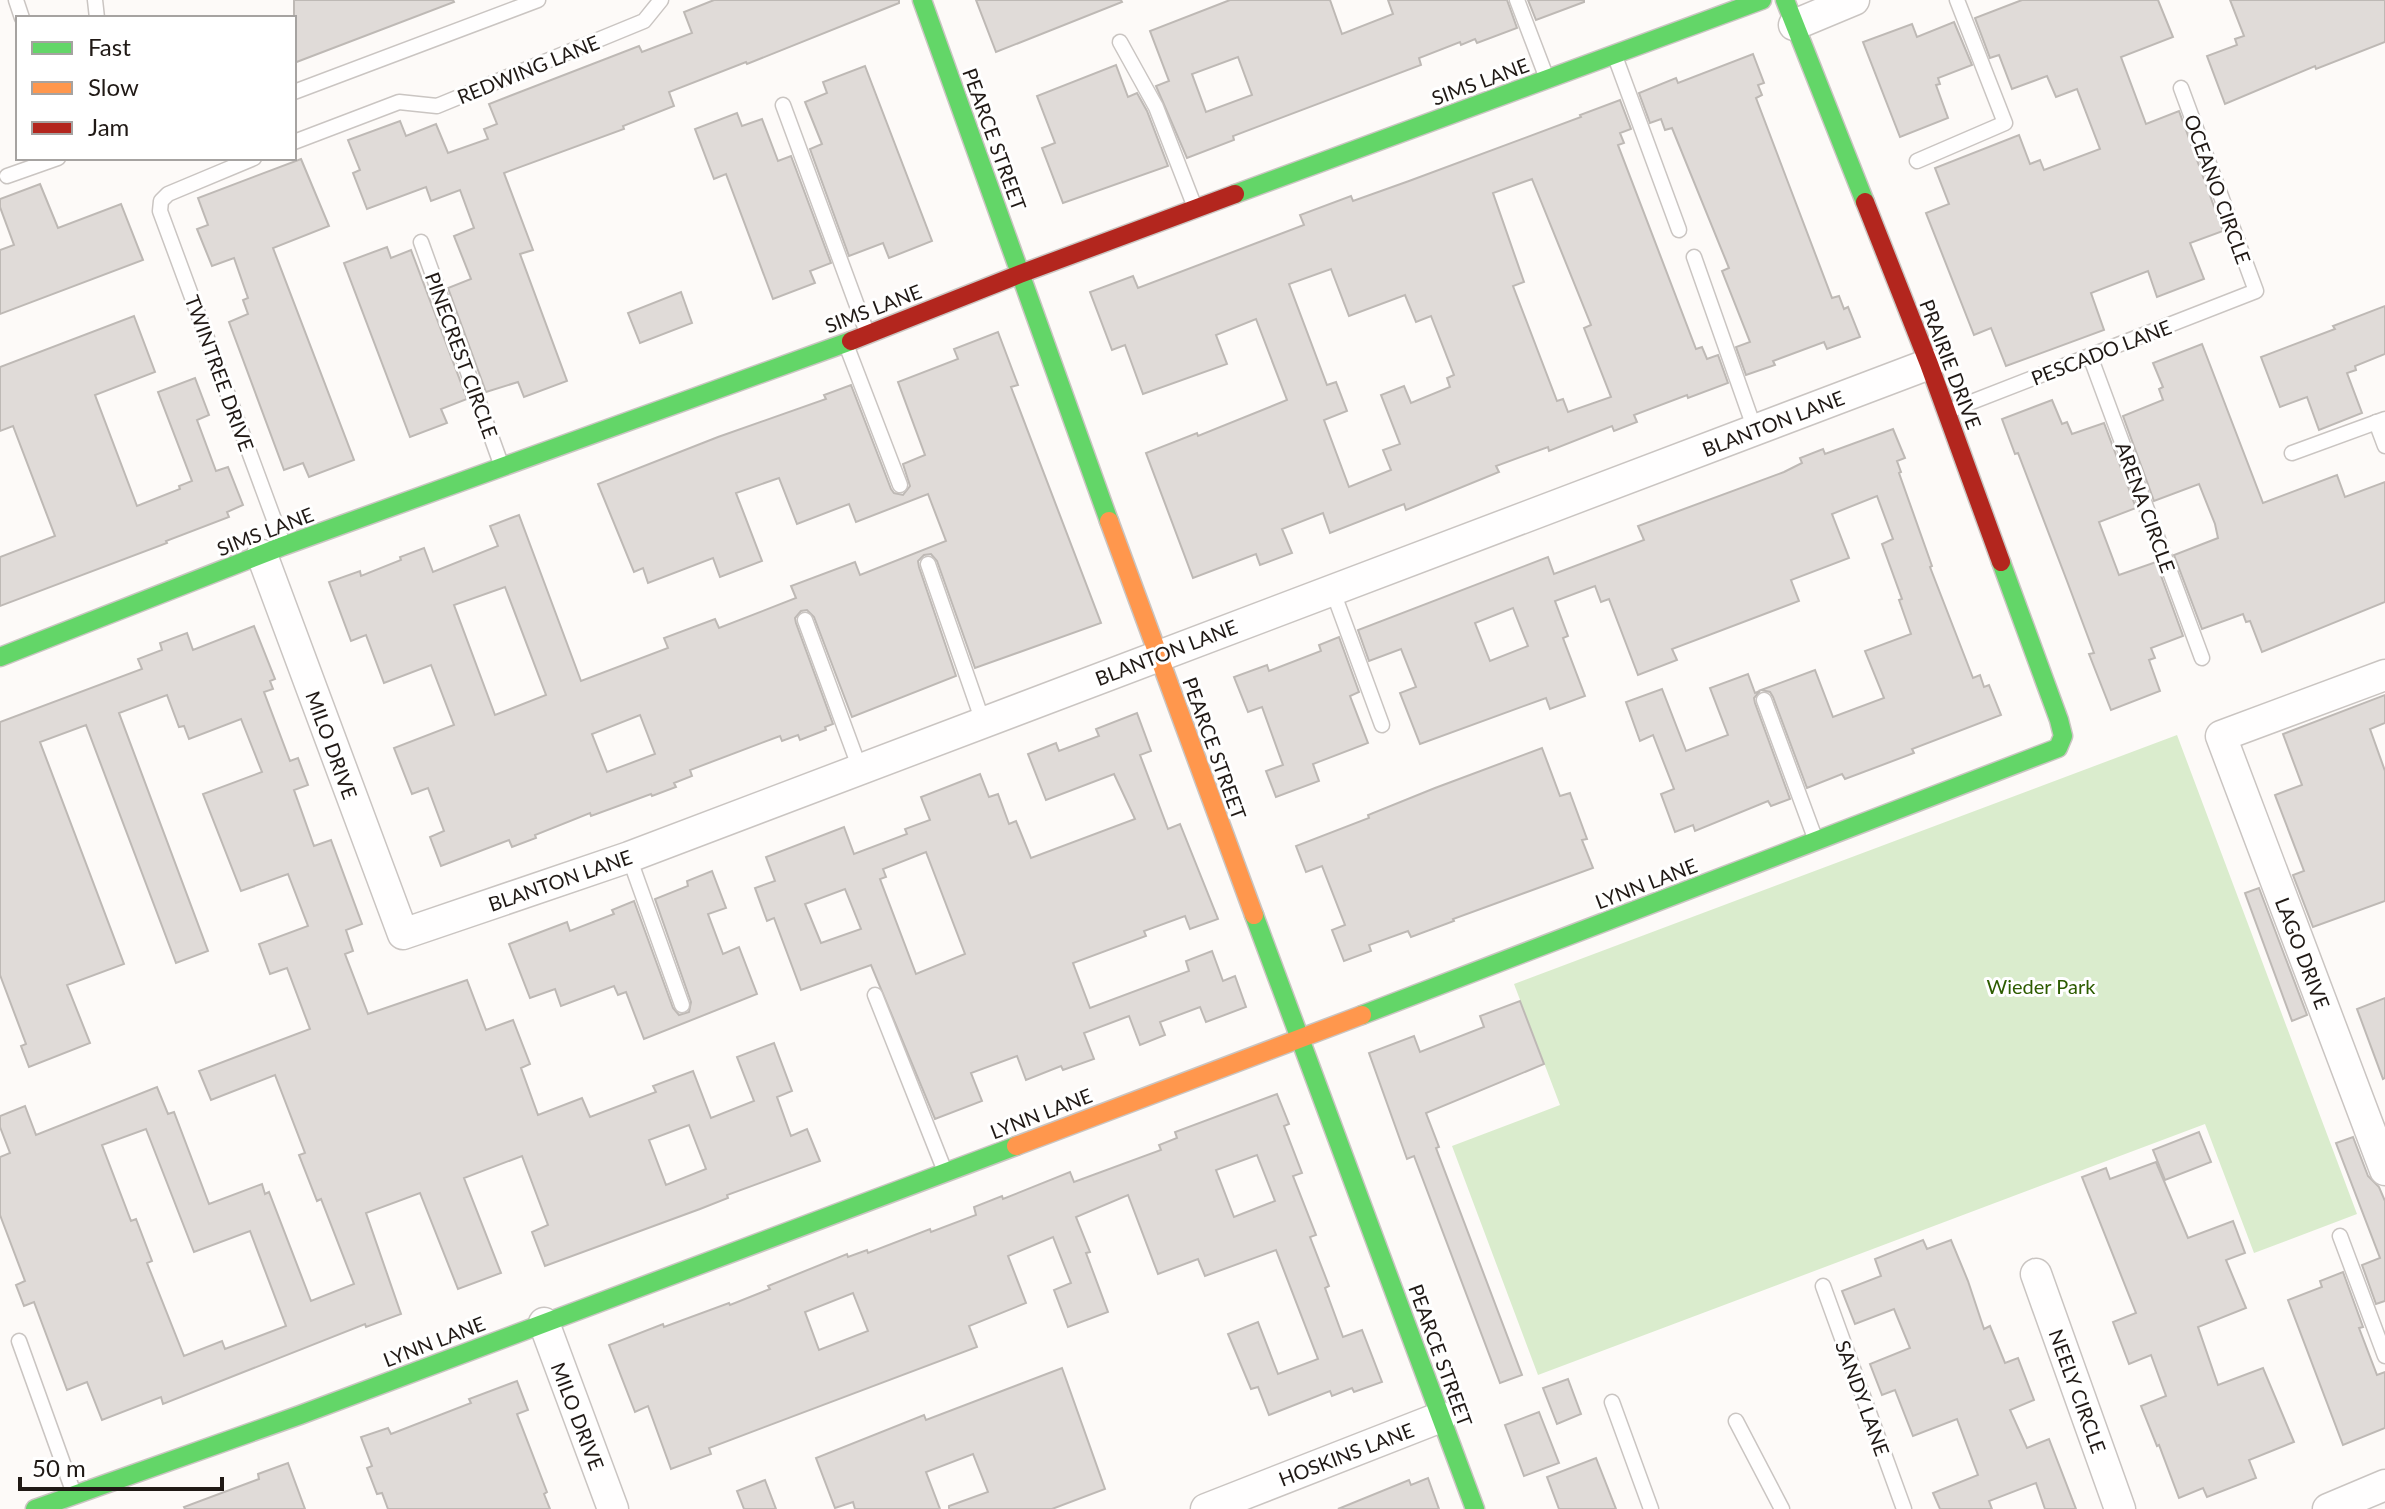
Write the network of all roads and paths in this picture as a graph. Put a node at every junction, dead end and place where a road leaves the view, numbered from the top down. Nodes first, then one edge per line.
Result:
1 (538, 0) edge
2 (661, 0) edge
3 (922, 0) edge
4 (1517, 0) edge
5 (1762, 0) edge
6 (1854, 0) edge
7 (1957, 0) edge
8 (1789, 12) edge
9 (1120, 42) dead end
10 (1614, 54) junction
11 (1547, 80) junction
12 (2181, 88) dead end
13 (296, 91) edge
14 (783, 105) dead end
15 (296, 141) edge
16 (52, 160) edge
17 (249, 160) edge
18 (1917, 161) dead end
19 (7, 176) dead end
20 (1196, 210) junction
21 (1679, 230) dead end
22 (421, 242) dead end
23 (1694, 257) dead end
24 (1020, 274) junction
25 (2256, 291) joint
26 (867, 334) junction
27 (845, 343) junction
28 (2090, 356) junction
29 (1929, 364) junction
30 (1946, 412) junction
31 (2381, 420) edge
32 (1755, 430) junction
33 (2385, 446) edge
34 (2292, 453) dead end
35 (502, 468) junction
36 (900, 485) dead end
37 (273, 550) junction
38 (928, 564) dead end
39 (1332, 589) junction
40 (805, 620) dead end
41 (1157, 655) junction
42 (0, 657) edge
43 (2202, 658) dead end
44 (2385, 675) edge
45 (1764, 700) dead end
46 (983, 722) junction
47 (1382, 725) dead end
48 (2058, 748) joint
49 (860, 769) junction
50 (1817, 842) junction
51 (629, 857) junction
52 (403, 934) joint
53 (875, 995) dead end
54 (682, 1005) dead end
55 (1300, 1039) junction
56 (2385, 1170) edge
57 (945, 1173) junction
58 (2340, 1236) dead end
59 (2036, 1274) dead end
60 (1823, 1286) dead end
61 (544, 1323) junction
62 (19, 1341) dead end
63 (2385, 1356) edge
64 (1612, 1402) dead end
65 (1441, 1417) junction
66 (1736, 1421) dead end
67 (2385, 1485) edge
68 (74, 1495) junction
69 (1216, 1507) edge
70 (35, 1509) edge
71 (613, 1509) edge
72 (1475, 1509) edge
73 (1651, 1509) edge
74 (1782, 1509) edge
75 (1904, 1509) edge
76 (2120, 1509) edge
77 (2328, 1509) edge

1 - 13 lane
2 - 15 lane, REDWING LANE
3 - 24 street, PEARCE STREET
4 - 11 lane
5 - 10 street, SIMS LANE
6 - 8 street
7 - 18 lane
8 - 29 street, PRAIRIE DRIVE
9 - 20 lane
10 - 11 street, SIMS LANE
10 - 21 lane
11 - 20 street, SIMS LANE
12 - 25 lane, OCEANO CIRCLE
14 - 26 lane
16 - 19 lane
17 - 37 lane, TWINTREE DRIVE
20 - 24 street, SIMS LANE
22 - 35 lane, PINECREST CIRCLE
23 - 32 lane
24 - 26 street, SIMS LANE
24 - 41 street, PEARCE STREET
25 - 28 lane, PESCADO LANE
26 - 27 street, SIMS LANE
27 - 35 street, SIMS LANE
27 - 36 lane
28 - 30 lane, PESCADO LANE
28 - 43 lane, ARENA CIRCLE
29 - 30 street, PRAIRIE DRIVE
29 - 32 street, BLANTON LANE
30 - 48 street, PRAIRIE DRIVE
31 - 33 lane
31 - 34 lane
32 - 39 street, BLANTON LANE
35 - 37 street, SIMS LANE
37 - 42 street, SIMS LANE
37 - 52 street, MILO DRIVE
38 - 46 lane
39 - 41 street, BLANTON LANE
39 - 47 lane
40 - 49 lane
41 - 46 street, BLANTON LANE
41 - 55 street, PEARCE STREET
44 - 56 street, LAGO DRIVE
45 - 50 lane
46 - 49 street, BLANTON LANE
48 - 50 street, LYNN LANE
49 - 51 street, BLANTON LANE
50 - 55 street, LYNN LANE
51 - 52 street, BLANTON LANE
51 - 54 lane
53 - 57 lane
55 - 57 street, LYNN LANE
55 - 65 street, PEARCE STREET
57 - 61 street, LYNN LANE
58 - 63 lane
59 - 76 street, NEELY CIRCLE
60 - 75 lane, SANDY LANE
61 - 68 street, LYNN LANE
61 - 71 street, MILO DRIVE
62 - 68 lane
64 - 73 lane
65 - 69 street, HOSKINS LANE
65 - 72 street, PEARCE STREET
66 - 74 lane
67 - 77 street
68 - 70 street, LYNN LANE

